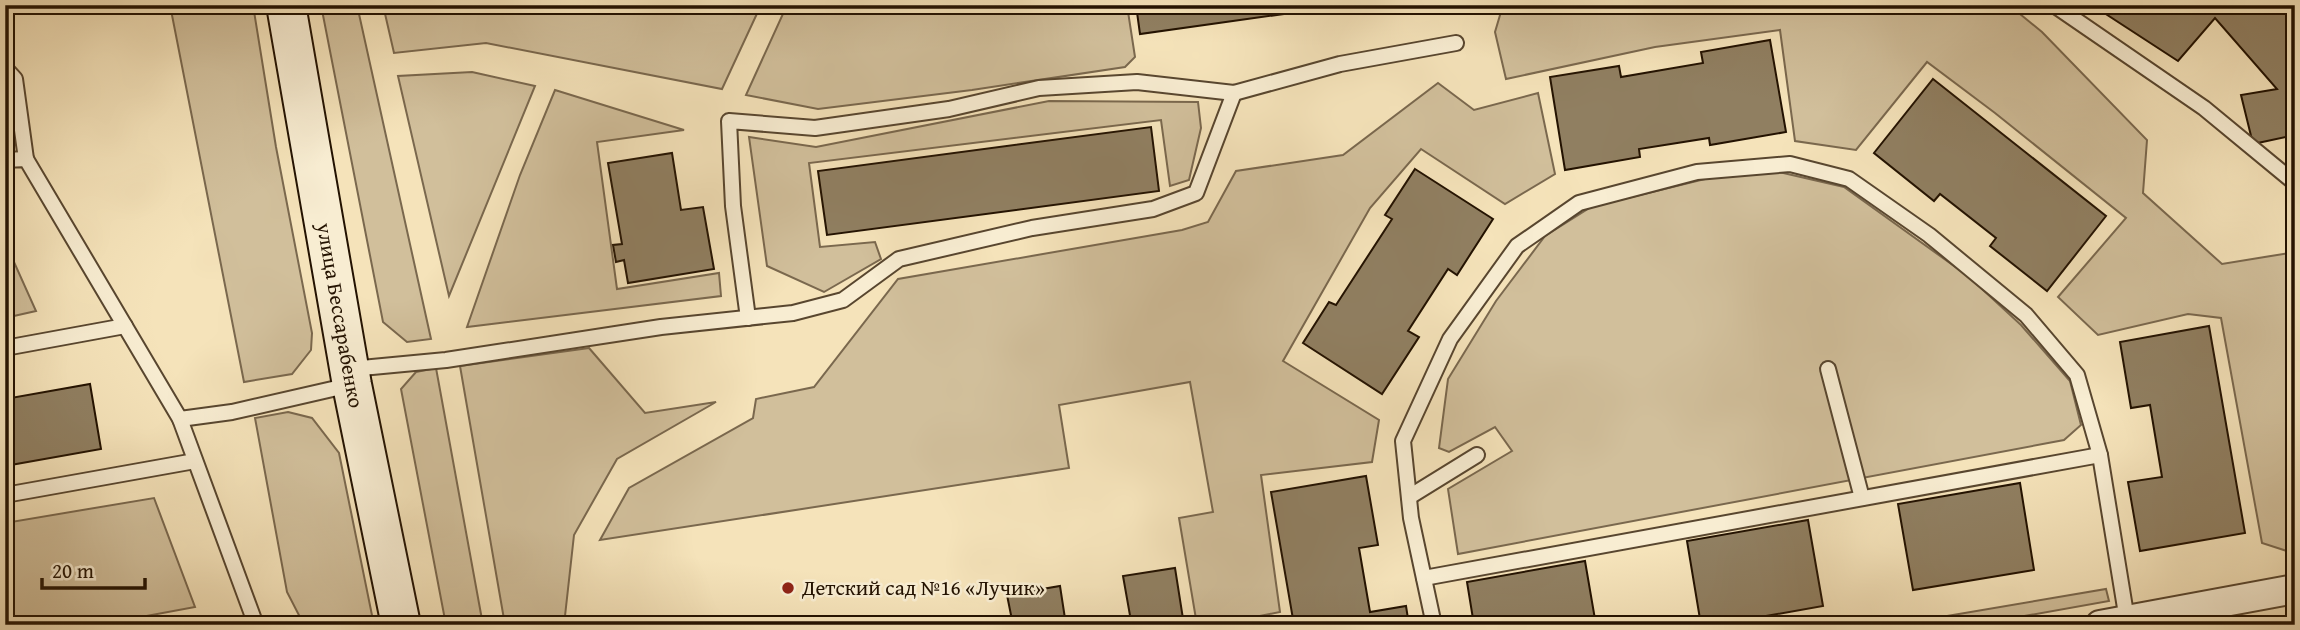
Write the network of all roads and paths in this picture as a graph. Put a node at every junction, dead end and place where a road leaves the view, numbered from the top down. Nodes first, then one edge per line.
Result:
1 (286, 5) edge
2 (2054, 5) edge
3 (1456, 43) dead end
4 (5, 68) edge
5 (1234, 93) junction
6 (26, 159) junction
7 (5, 160) edge
8 (2295, 183) edge
9 (748, 318) junction
10 (125, 326) junction
11 (5, 348) edge
12 (1829, 369) dead end
13 (351, 377) junction
14 (180, 419) junction
15 (2100, 455) junction
16 (1477, 456) dead end
17 (195, 461) junction
18 (5, 495) edge
19 (1409, 497) junction
20 (1862, 498) junction
21 (1424, 578) junction
22 (2295, 589) edge
23 (2114, 623) edge
24 (256, 625) edge
25 (401, 625) edge
26 (1434, 625) edge

1 - 13 street, улица Бессарабенко
2 - 8 lane
3 - 5 lane
4 - 6 lane
5 - 9 lane
5 - 9 lane
6 - 7 lane
6 - 10 lane
9 - 13 lane
10 - 11 lane
10 - 14 lane
12 - 20 lane
13 - 14 lane
13 - 25 street, улица Бессарабенко
14 - 17 lane
15 - 19 lane
15 - 20 lane
15 - 23 lane
16 - 19 lane
17 - 18 lane
17 - 24 lane
19 - 21 lane
20 - 21 lane
21 - 26 lane
22 - 23 street

